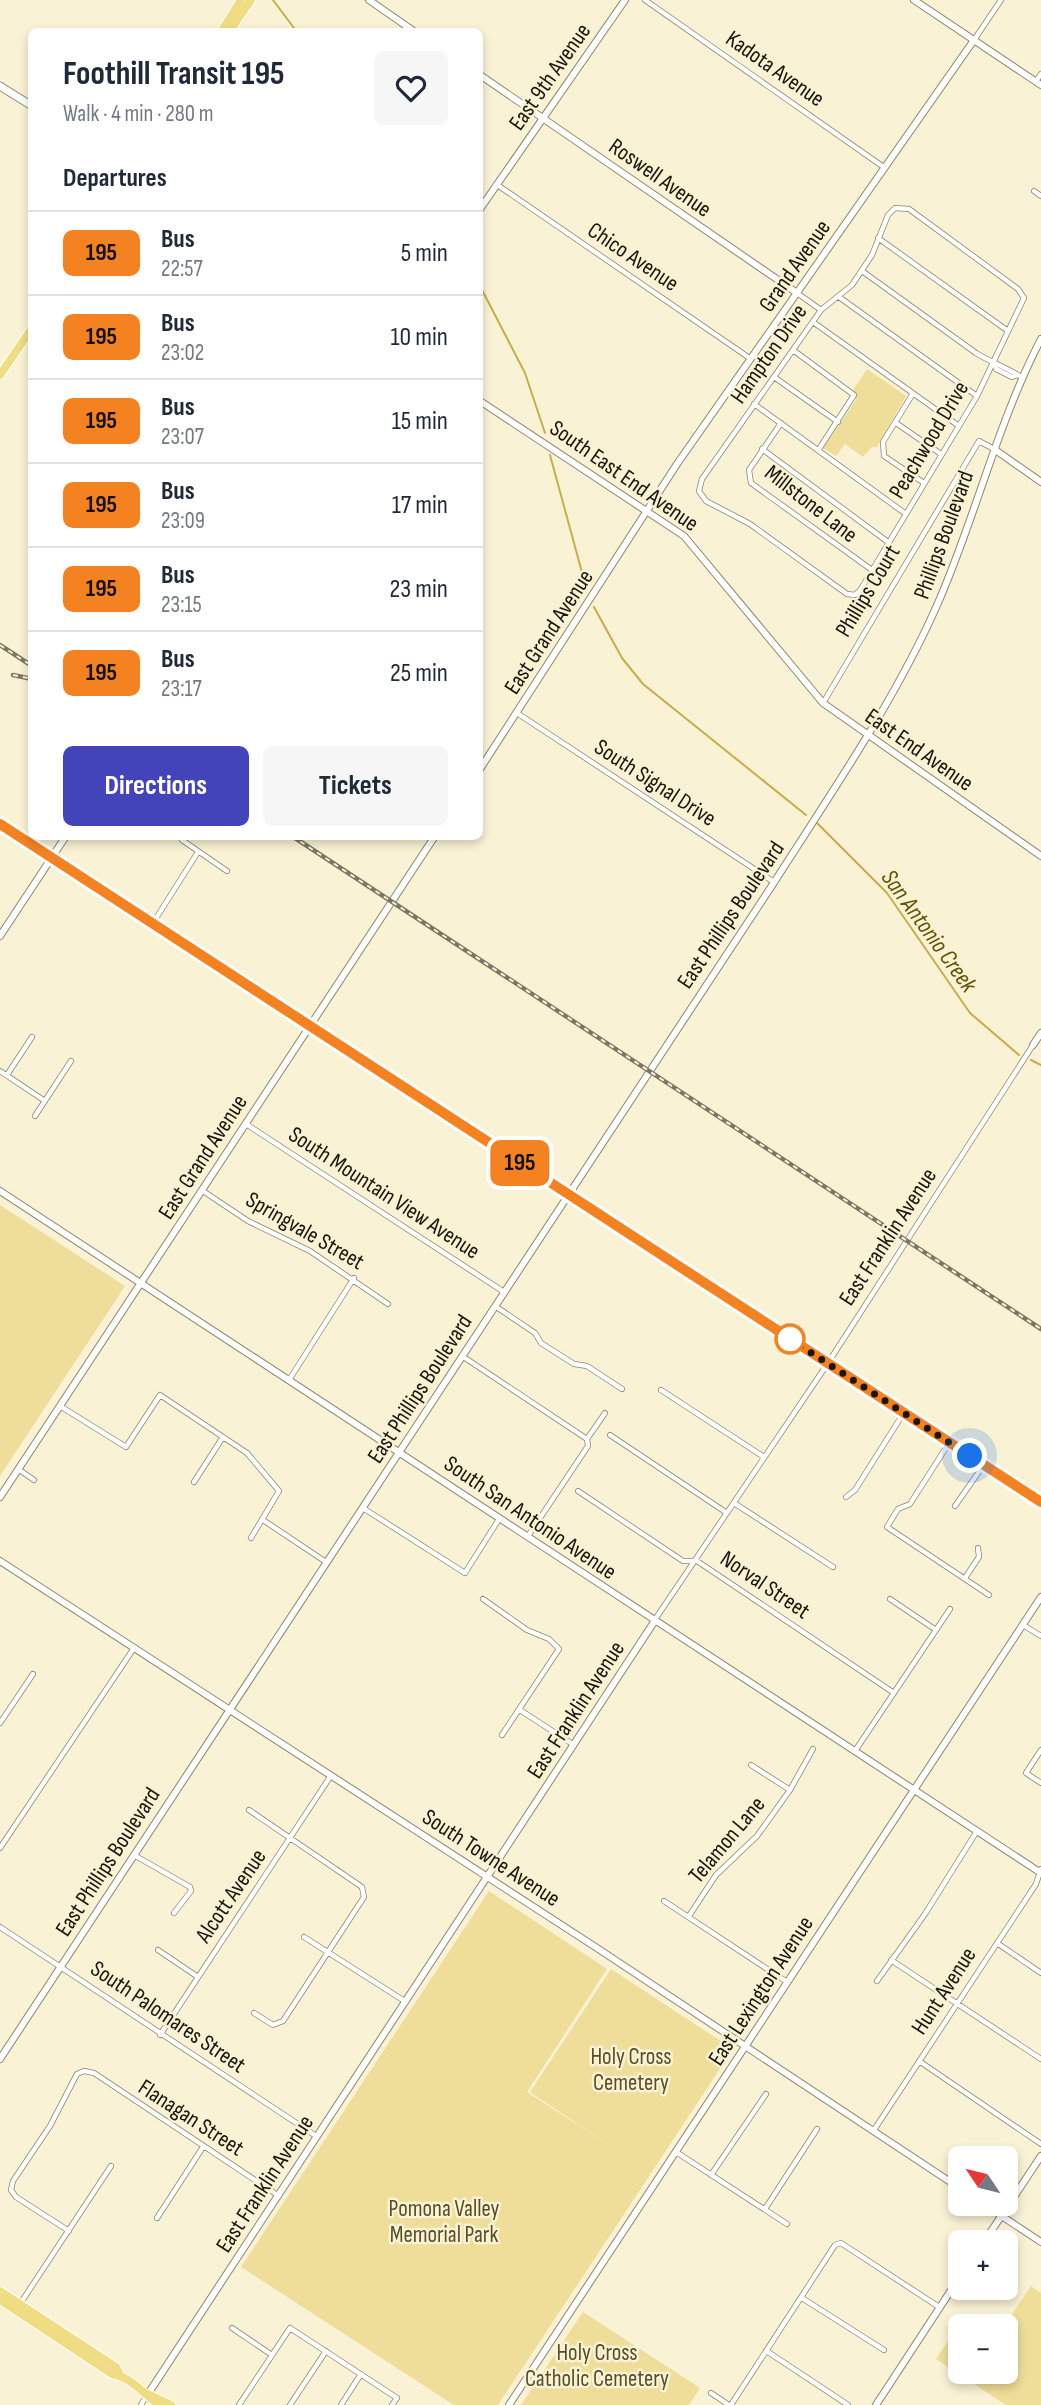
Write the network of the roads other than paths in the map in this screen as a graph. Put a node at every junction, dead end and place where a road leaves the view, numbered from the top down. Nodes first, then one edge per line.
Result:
1 (241, 0) edge
2 (251, 0) edge
3 (369, 0) edge
4 (625, 0) edge
5 (645, 0) edge
6 (914, 0) edge
7 (1001, 0) edge
8 (224, 28) edge
9 (232, 28) edge
10 (409, 28) edge
11 (974, 40) junction
12 (1041, 74) edge
13 (483, 77) edge
14 (1039, 83) edge
15 (2, 90) edge
16 (28, 104) edge
17 (544, 118) junction
18 (885, 167) junction
19 (495, 184) junction
20 (1034, 191) dead end
21 (1041, 195) edge
22 (483, 204) edge
23 (878, 238) junction
24 (862, 271) junction
25 (797, 293) junction
26 (839, 296) junction
27 (1024, 298) joint
28 (821, 310) junction
29 (813, 322) junction
30 (1008, 331) junction
31 (28, 334) edge
32 (1041, 340) edge
33 (793, 350) junction
34 (751, 359) junction
35 (994, 364) junction
36 (0, 375) edge
37 (1019, 376) junction
38 (774, 377) junction
39 (912, 395) junction
40 (976, 396) junction
41 (483, 403) edge
42 (754, 404) junction
43 (838, 422) junction
44 (781, 423) junction
45 (896, 423) junction
46 (959, 426) junction
47 (762, 449) junction
48 (820, 449) junction
49 (994, 449) junction
50 (942, 454) junction
51 (1041, 482) edge
52 (924, 483) junction
53 (647, 513) junction
54 (906, 513) junction
55 (889, 542) junction
56 (872, 570) junction
57 (855, 595) joint
58 (788, 662) joint
59 (823, 703) junction
60 (517, 713) junction
61 (866, 735) junction
62 (483, 764) edge
63 (0, 824) edge
64 (64, 840) edge
65 (182, 840) dead end
66 (432, 840) edge
67 (198, 852) junction
68 (1041, 856) edge
69 (52, 859) junction
70 (228, 872) dead end
71 (774, 882) junction
72 (153, 923) junction
73 (0, 936) edge
74 (311, 1026) junction
75 (1041, 1033) edge
76 (32, 1037) dead end
77 (1033, 1045) joint
78 (71, 1061) dead end
79 (0, 1070) edge
80 (7, 1075) junction
81 (45, 1101) junction
82 (35, 1116) dead end
83 (246, 1124) junction
84 (0, 1191) edge
85 (203, 1191) junction
86 (568, 1195) junction
87 (354, 1278) junction
88 (142, 1283) junction
89 (504, 1292) junction
90 (388, 1304) dead end
91 (495, 1306) junction
92 (462, 1356) junction
93 (828, 1363) junction
94 (289, 1381) junction
95 (622, 1389) dead end
96 (661, 1390) dead end
97 (60, 1406) junction
98 (605, 1413) dead end
99 (904, 1413) junction
100 (610, 1435) dead end
101 (223, 1437) junction
102 (587, 1439) junction
103 (949, 1443) junction
104 (399, 1452) junction
105 (764, 1457) junction
106 (984, 1465) junction
107 (18, 1469) junction
108 (34, 1480) dead end
109 (194, 1482) dead end
110 (578, 1491) dead end
111 (0, 1497) edge
112 (846, 1497) dead end
113 (1041, 1502) edge
114 (734, 1503) junction
115 (955, 1506) dead end
116 (362, 1507) junction
117 (727, 1513) junction
118 (499, 1519) junction
119 (262, 1520) junction
120 (527, 1536) junction
121 (251, 1538) dead end
122 (978, 1548) dead end
123 (0, 1561) edge
124 (697, 1561) junction
125 (326, 1562) junction
126 (832, 1567) dead end
127 (965, 1578) junction
128 (989, 1595) dead end
129 (1041, 1597) edge
130 (482, 1599) dead end
131 (890, 1599) dead end
132 (950, 1609) dead end
133 (654, 1622) junction
134 (1023, 1625) junction
135 (936, 1630) junction
136 (1041, 1636) edge
137 (134, 1648) junction
138 (33, 1674) dead end
139 (894, 1692) junction
140 (230, 1709) junction
141 (520, 1710) junction
142 (0, 1723) edge
143 (502, 1735) dead end
144 (574, 1745) junction
145 (813, 1749) dead end
146 (1041, 1750) edge
147 (855, 1751) junction
148 (751, 1765) dead end
149 (330, 1777) junction
150 (1041, 1783) edge
151 (914, 1789) junction
152 (790, 1790) junction
153 (249, 1810) dead end
154 (977, 1831) junction
155 (291, 1838) junction
156 (0, 1848) edge
157 (134, 1855) junction
158 (1041, 1872) edge
159 (488, 1877) junction
160 (664, 1901) dead end
161 (174, 1913) dead end
162 (689, 1916) junction
163 (0, 1927) edge
164 (304, 1937) dead end
165 (997, 1942) junction
166 (158, 1950) dead end
167 (329, 1952) junction
168 (891, 1960) junction
169 (60, 1967) junction
170 (1041, 1973) edge
171 (198, 1977) junction
172 (877, 1981) dead end
173 (787, 1982) junction
174 (406, 2002) junction
175 (957, 2003) junction
176 (254, 2013) dead end
177 (160, 2035) junction
178 (747, 2046) junction
179 (0, 2059) edge
180 (1041, 2059) edge
181 (919, 2061) junction
182 (766, 2094) dead end
183 (817, 2129) dead end
184 (874, 2130) junction
185 (316, 2136) junction
186 (1041, 2144) edge
187 (203, 2147) junction
188 (676, 2152) junction
189 (1041, 2156) edge
190 (111, 2166) dead end
191 (711, 2175) junction
192 (948, 2180) edge
193 (1018, 2190) edge
194 (279, 2196) junction
195 (765, 2209) junction
196 (1001, 2216) joint
197 (157, 2218) dead end
198 (787, 2224) dead end
199 (992, 2230) edge
200 (69, 2231) junction
201 (1041, 2242) edge
202 (0, 2291) edge
203 (948, 2294) edge
204 (802, 2298) junction
205 (0, 2300) edge
206 (18, 2307) junction
207 (939, 2307) junction
208 (232, 2328) dead end
209 (884, 2350) dead end
210 (326, 2351) junction
211 (768, 2352) junction
212 (272, 2355) junction
213 (361, 2374) junction
214 (711, 2393) dead end
215 (148, 2394) junction
216 (141, 2405) edge
217 (159, 2405) edge
218 (171, 2405) edge
219 (239, 2405) edge
220 (290, 2405) edge
221 (341, 2405) edge
222 (392, 2405) edge
223 (509, 2405) edge
224 (730, 2405) edge
225 (848, 2405) edge
226 (876, 2405) edge

1 - 8 main road
2 - 9 main road
3 - 10 street
4 - 17 street, East 9th Avenue
5 - 18 street, Kadota Avenue
6 - 11 street
7 - 11 street
11 - 14 street
11 - 18 street, Grand Avenue
12 - 14 street
13 - 17 street, Roswell Avenue
15 - 16 main road
17 - 19 street, East 9th Avenue
17 - 25 street, Roswell Avenue
18 - 25 street, Grand Avenue
19 - 22 street, East 9th Avenue
19 - 34 street, Chico Avenue
20 - 21 street
23 - 24 street, Hampton Drive
23 - 27 street, Hampton Drive
23 - 30 street
24 - 26 street, Hampton Drive
24 - 35 street
25 - 28 street, Roswell Avenue
25 - 34 street, Grand Avenue
26 - 28 street, Hampton Drive
26 - 40 street
27 - 30 street, Peachwood Drive
28 - 29 street, Hampton Drive
29 - 33 street, Hampton Drive
29 - 39 street
30 - 35 street, Peachwood Drive
31 - 36 main road
32 - 37 street, Phillips Boulevard
33 - 38 street, Hampton Drive
33 - 43 street
34 - 53 street, Grand Avenue
35 - 37 street
35 - 40 street, Peachwood Drive
37 - 49 street, Phillips Boulevard
38 - 42 street, Hampton Drive
38 - 43 street
39 - 45 street
39 - 46 street
40 - 46 street, Peachwood Drive
41 - 53 street, South East End Avenue
42 - 44 street
42 - 57 street, Hampton Drive
43 - 48 street
44 - 47 street, Millstone Lane
44 - 48 street
45 - 50 street
45 - 52 street
46 - 50 street, Peachwood Drive
47 - 55 street
47 - 56 street, Millstone Lane
48 - 54 street
49 - 51 street
49 - 59 street, Phillips Court
49 - 61 street, Phillips Boulevard
50 - 52 street, Peachwood Drive
52 - 54 street, Peachwood Drive
53 - 58 street, South East End Avenue
53 - 60 street, East Grand Avenue
54 - 55 street, Peachwood Drive
55 - 56 street, Peachwood Drive
56 - 57 street, Peachwood Drive
58 - 59 street, East End Avenue
59 - 61 street, East End Avenue
60 - 62 street, East Grand Avenue
60 - 71 street, South Signal Drive
61 - 68 street, East End Avenue
61 - 71 street, East Phillips Boulevard
63 - 69 main road
64 - 69 street
65 - 67 street
66 - 74 street, East Grand Avenue
67 - 70 street
67 - 72 street
69 - 72 main road
69 - 73 street
71 - 86 street, East Phillips Boulevard
72 - 74 main road
74 - 83 street, East Grand Avenue
74 - 86 main road
75 - 77 street
76 - 80 street
77 - 93 street, East Franklin Avenue
78 - 81 street
79 - 80 street
80 - 81 street
81 - 82 street
83 - 85 street, East Grand Avenue
83 - 89 street, South Mountain View Avenue
84 - 88 street, South San Antonio Avenue
85 - 87 street, Springvale Street
85 - 88 street, East Grand Avenue
86 - 89 street, East Phillips Boulevard
86 - 93 main road
87 - 90 street, Springvale Street
87 - 94 street
88 - 94 street, South San Antonio Avenue
88 - 97 street, East Grand Avenue
89 - 91 street, East Phillips Boulevard
91 - 92 street, East Phillips Boulevard
91 - 95 street
92 - 102 street
92 - 104 street, East Phillips Boulevard
93 - 99 main road
93 - 105 street, East Franklin Avenue
94 - 104 street, South San Antonio Avenue
96 - 105 street
97 - 101 street
97 - 107 street, East Grand Avenue
98 - 102 street
99 - 103 main road
99 - 112 street
100 - 117 street
101 - 109 street
101 - 119 street
102 - 120 street
103 - 106 main road
103 - 127 street
104 - 116 street, East Phillips Boulevard
104 - 118 street, South San Antonio Avenue
105 - 114 street, East Franklin Avenue
106 - 113 main road
106 - 115 street
107 - 108 street
107 - 111 street, East Grand Avenue
110 - 124 street, Norval Street
114 - 117 street, East Franklin Avenue
114 - 126 street
116 - 118 street
116 - 125 street, East Phillips Boulevard
117 - 124 street, East Franklin Avenue
118 - 120 street, South San Antonio Avenue
119 - 121 street
119 - 125 street
120 - 133 street, South San Antonio Avenue
122 - 127 street
123 - 137 street, South Towne Avenue
124 - 133 street, East Franklin Avenue
124 - 139 street, Norval Street
125 - 140 street, East Phillips Boulevard
127 - 128 street
129 - 134 street, East Lexington Avenue
130 - 141 street
131 - 135 street
132 - 135 street
133 - 144 street, East Franklin Avenue
133 - 147 street, South San Antonio Avenue
134 - 136 street
134 - 151 street, East Lexington Avenue
135 - 139 street
137 - 140 street, South Towne Avenue
137 - 156 street
138 - 142 street
139 - 147 street
140 - 149 street, South Towne Avenue
140 - 157 street, East Phillips Boulevard
141 - 143 street
141 - 144 street
144 - 159 street, East Franklin Avenue
145 - 152 street, Telamon Lane
146 - 150 street
147 - 151 street, South San Antonio Avenue
148 - 152 street
149 - 155 street, Alcott Avenue
149 - 159 street, South Towne Avenue
151 - 154 street, South San Antonio Avenue
151 - 173 street, East Lexington Avenue
152 - 162 street, Telamon Lane
153 - 155 street
154 - 158 street, South San Antonio Avenue
154 - 168 street
155 - 167 street
155 - 171 street, Alcott Avenue
157 - 161 street
157 - 169 street, East Phillips Boulevard
158 - 165 street, Hunt Avenue
159 - 174 street, East Franklin Avenue
159 - 178 street, South Towne Avenue
160 - 162 street
162 - 173 street
163 - 169 street, South Palomares Street
164 - 167 street
165 - 170 street
165 - 175 street, Hunt Avenue
166 - 171 street
167 - 174 street
167 - 176 street
168 - 172 street
168 - 175 street
169 - 177 street, South Palomares Street
169 - 179 street, East Phillips Boulevard
171 - 177 street, Alcott Avenue
173 - 178 street, East Lexington Avenue
174 - 185 street, East Franklin Avenue
175 - 180 street
175 - 181 street, Hunt Avenue
177 - 185 street, South Palomares Street
178 - 184 street, South Towne Avenue
178 - 188 street, East Lexington Avenue
181 - 184 street, Hunt Avenue
181 - 186 street
182 - 191 street
183 - 195 street
184 - 192 street, South Towne Avenue
185 - 194 street, East Franklin Avenue
187 - 194 street, Flanagan Street
187 - 197 street
187 - 200 street, Flanagan Street
188 - 191 street
188 - 223 street, East Lexington Avenue
189 - 193 street
190 - 200 street
191 - 195 street
194 - 215 street, East Franklin Avenue
195 - 198 street
196 - 199 street
196 - 201 street
200 - 206 street
202 - 206 main road
203 - 207 street
204 - 207 street
204 - 209 street
204 - 211 street
205 - 206 main road
206 - 215 main road
207 - 226 street
208 - 212 street
210 - 212 street
210 - 213 street
210 - 220 street
211 - 224 street
211 - 225 street
212 - 219 street
213 - 221 street
213 - 222 street
214 - 224 street
215 - 216 street
215 - 217 main road
215 - 218 main road

